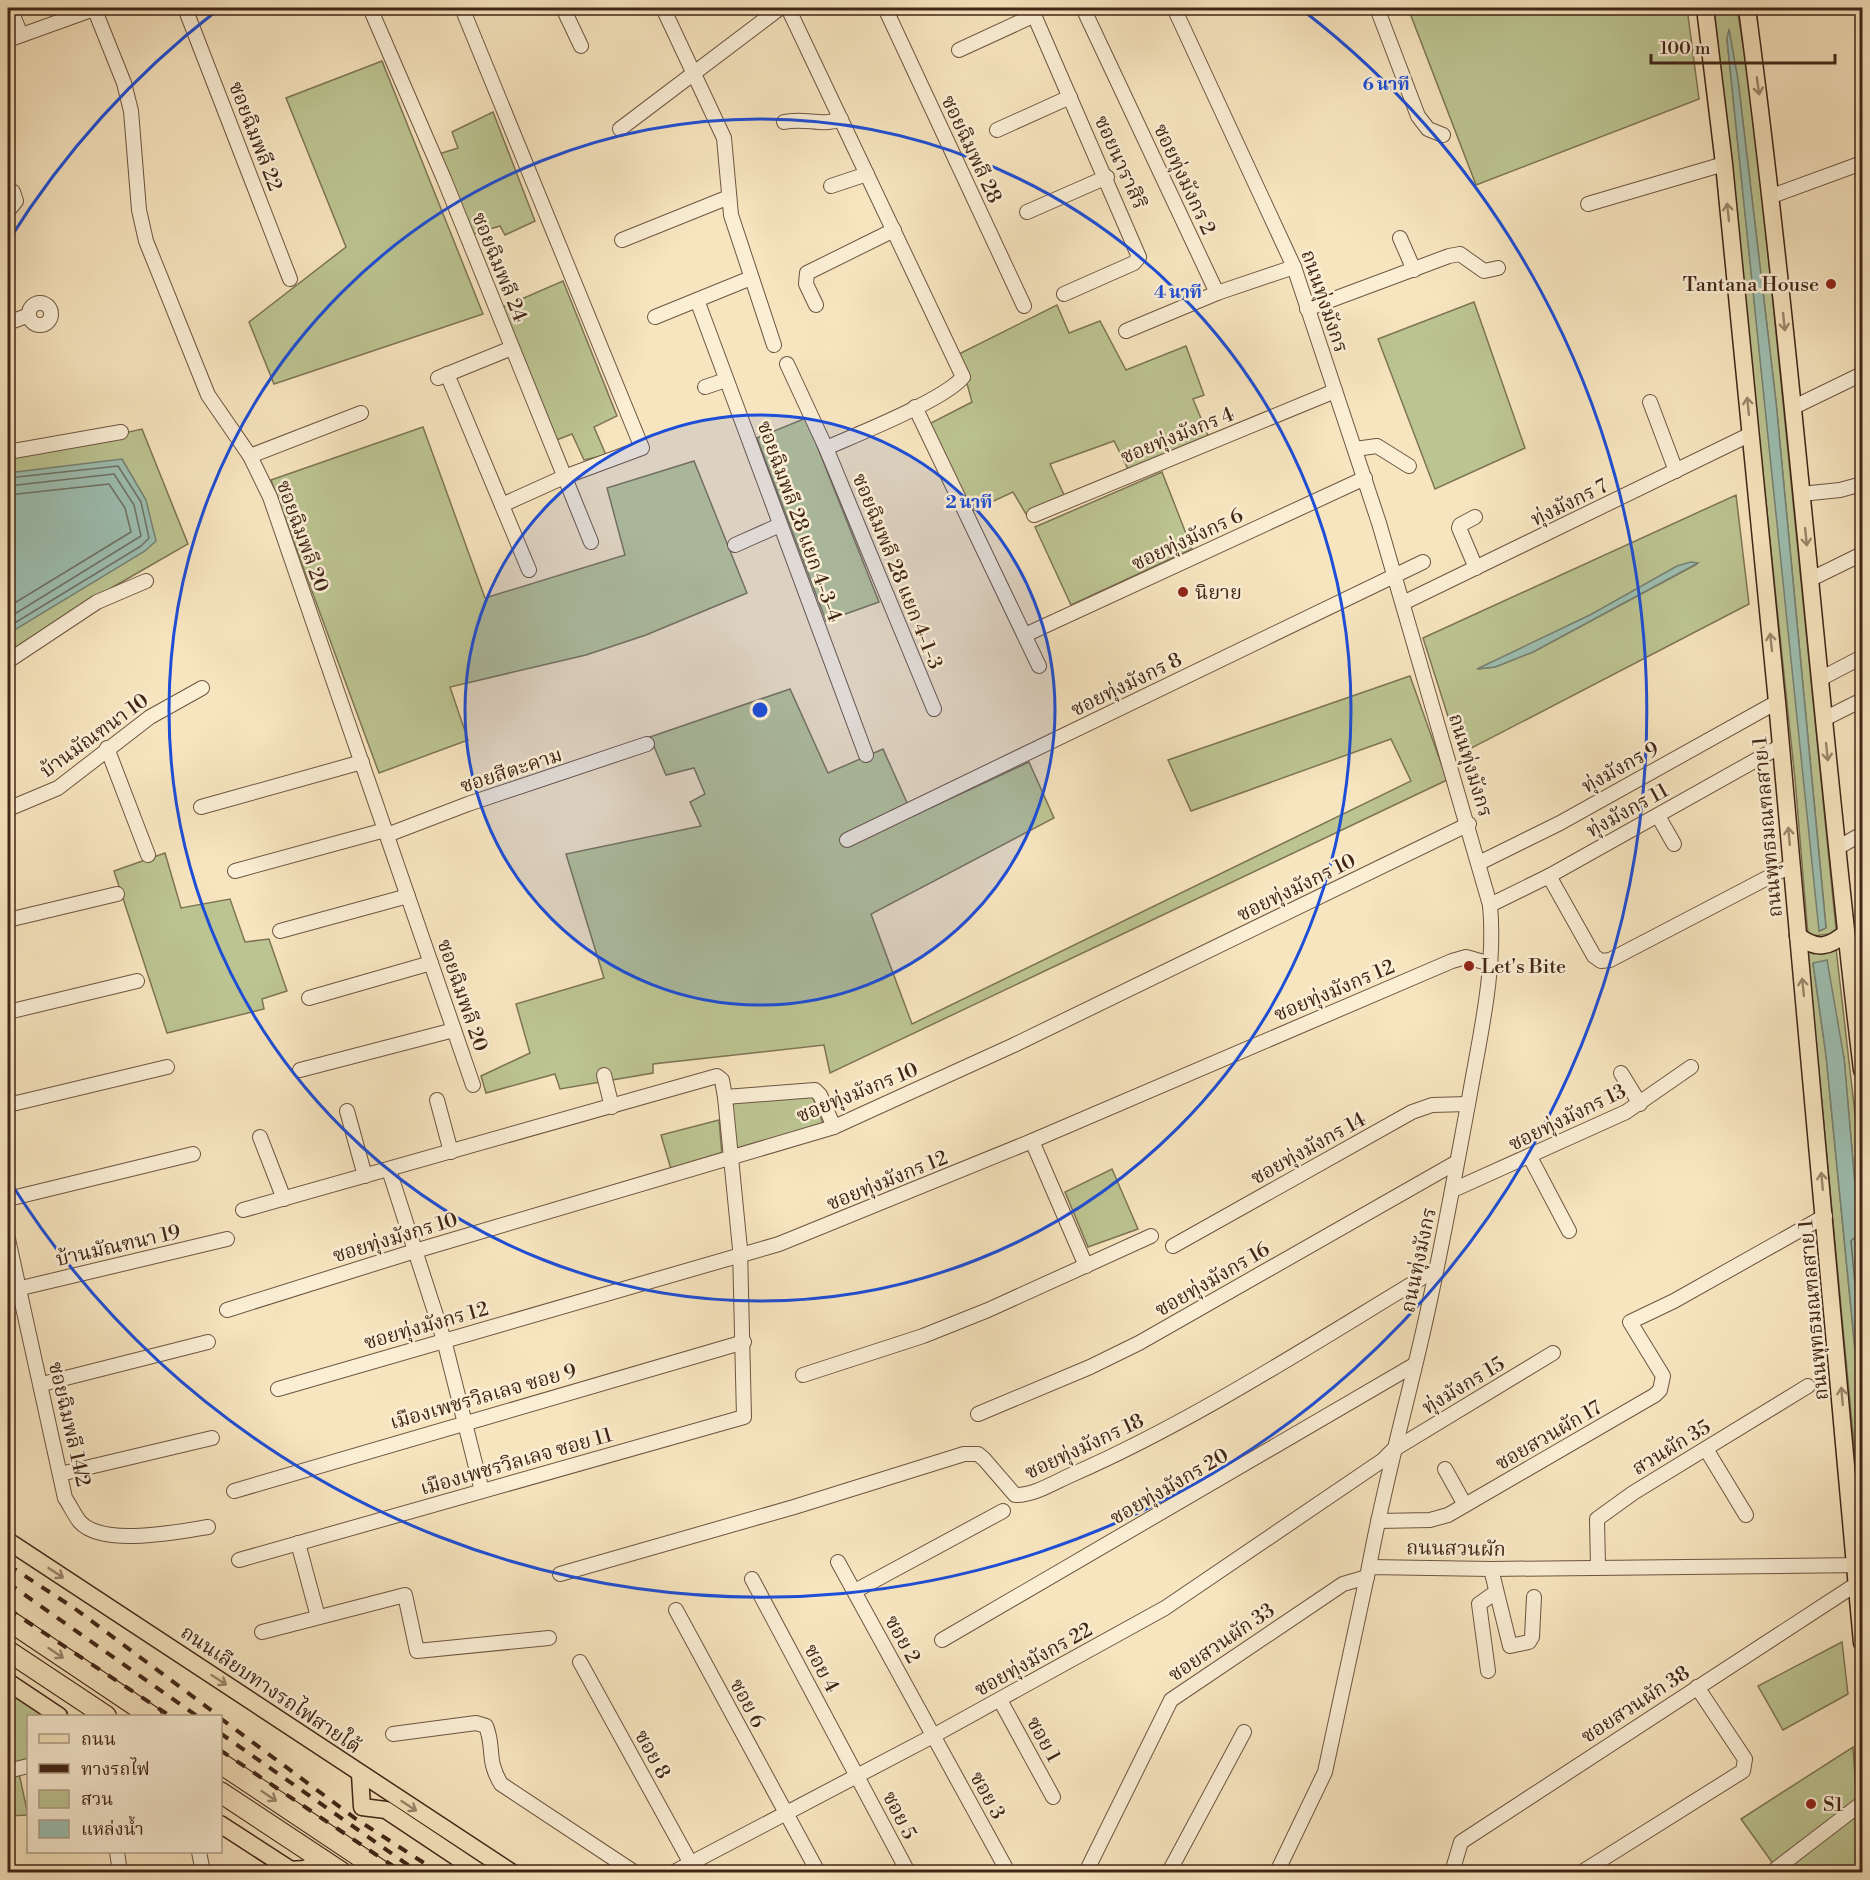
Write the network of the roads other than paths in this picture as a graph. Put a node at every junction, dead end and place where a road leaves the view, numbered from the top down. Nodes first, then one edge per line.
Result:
1 (10, 8) edge
2 (94, 8) edge
3 (185, 8) edge
4 (370, 8) edge
5 (462, 8) edge
6 (562, 8) edge
7 (663, 8) edge
8 (780, 8) edge
9 (788, 8) edge
10 (885, 8) edge
11 (1083, 8) edge
12 (1174, 8) edge
13 (1377, 8) edge
14 (1705, 8) edge
15 (1747, 8) edge
16 (1033, 11) edge
17 (21, 35) junction
18 (8, 40) edge
19 (581, 46) dead end
20 (959, 50) dead end
21 (694, 74) junction
22 (1070, 97) junction
23 (841, 118) junction
24 (784, 122) dead end
25 (620, 129) dead end
26 (997, 130) dead end
27 (1443, 135) dead end
28 (1863, 163) edge
29 (1724, 164) junction
30 (867, 174) junction
31 (1107, 177) junction
32 (831, 186) dead end
33 (8, 188) edge
34 (1772, 196) junction
35 (729, 197) junction
36 (1588, 204) dead end
37 (8, 212) edge
38 (1027, 212) dead end
39 (894, 230) junction
40 (1400, 238) dead end
41 (622, 240) dead end
42 (1294, 267) junction
43 (1498, 268) dead end
44 (1414, 270) junction
45 (751, 278) junction
46 (290, 279) dead end
47 (1217, 293) junction
48 (1065, 294) dead end
49 (697, 300) junction
50 (816, 305) dead end
51 (1024, 306) dead end
52 (1307, 309) junction
53 (28, 315) dead end
54 (655, 317) dead end
55 (8, 323) edge
56 (1126, 331) dead end
57 (774, 345) dead end
58 (512, 348) junction
59 (787, 364) dead end
60 (1863, 374) edge
61 (726, 380) junction
62 (705, 387) dead end
63 (1335, 391) junction
64 (1650, 402) dead end
65 (915, 407) junction
66 (1794, 407) junction
67 (361, 413) dead end
68 (121, 432) dead end
69 (1751, 434) junction
70 (826, 448) junction
71 (1355, 449) junction
72 (8, 452) edge
73 (250, 456) junction
74 (1409, 466) dead end
75 (1676, 471) junction
76 (564, 477) junction
77 (1365, 478) junction
78 (1863, 484) edge
79 (1801, 494) junction
80 (502, 505) junction
81 (1034, 515) dead end
82 (1475, 517) dead end
83 (780, 525) junction
84 (591, 542) dead end
85 (735, 545) dead end
86 (1863, 554) edge
87 (1423, 562) dead end
88 (1476, 568) junction
89 (529, 570) dead end
90 (1395, 575) junction
91 (1811, 579) junction
92 (146, 581) dead end
93 (1403, 603) junction
94 (1025, 635) junction
95 (1863, 657) edge
96 (8, 661) edge
97 (1039, 666) dead end
98 (1820, 679) junction
99 (202, 688) dead end
100 (1863, 700) edge
101 (1777, 702) junction
102 (934, 709) dead end
103 (1824, 719) junction
104 (647, 744) dead end
105 (1781, 746) junction
106 (107, 748) junction
107 (866, 755) dead end
108 (362, 762) junction
109 (201, 807) dead end
110 (8, 809) edge
111 (1658, 816) junction
112 (1469, 824) junction
113 (386, 832) junction
114 (1863, 834) edge
115 (847, 840) dead end
116 (1674, 844) dead end
117 (1838, 848) junction
118 (148, 855) dead end
119 (1479, 863) junction
120 (1792, 866) junction
121 (235, 871) dead end
122 (1549, 876) junction
123 (117, 894) dead end
124 (408, 896) junction
125 (1490, 905) junction
126 (8, 920) edge
127 (280, 931) dead end
128 (1846, 933) junction
129 (1798, 936) junction
130 (431, 963) junction
131 (1491, 964) junction
132 (137, 981) dead end
133 (309, 998) dead end
134 (8, 1012) edge
135 (454, 1030) junction
136 (167, 1067) dead end
137 (1691, 1067) dead end
138 (300, 1070) dead end
139 (1863, 1070) edge
140 (1621, 1073) dead end
141 (604, 1075) dead end
142 (473, 1085) dead end
143 (725, 1097) junction
144 (437, 1100) dead end
145 (1468, 1104) junction
146 (1640, 1104) junction
147 (8, 1105) edge
148 (612, 1107) junction
149 (347, 1111) dead end
150 (834, 1127) junction
151 (260, 1137) dead end
152 (1032, 1141) junction
153 (451, 1152) junction
154 (193, 1154) dead end
155 (729, 1157) junction
156 (1530, 1157) junction
157 (1457, 1162) junction
158 (389, 1170) junction
159 (365, 1176) junction
160 (1453, 1190) junction
161 (284, 1198) junction
162 (8, 1199) edge
163 (243, 1210) dead end
164 (1825, 1216) junction
165 (1569, 1231) dead end
166 (1151, 1236) dead end
167 (8, 1239) edge
168 (227, 1239) dead end
169 (1173, 1246) dead end
170 (415, 1251) junction
171 (741, 1257) junction
172 (1086, 1266) junction
173 (1435, 1270) junction
174 (17, 1289) junction
175 (227, 1310) dead end
176 (444, 1340) junction
177 (207, 1342) dead end
178 (744, 1342) junction
179 (1553, 1353) dead end
180 (1414, 1365) junction
181 (803, 1375) dead end
182 (42, 1384) junction
183 (1808, 1386) dead end
184 (278, 1389) dead end
185 (978, 1414) dead end
186 (464, 1421) junction
187 (212, 1438) dead end
188 (1706, 1449) junction
189 (1393, 1450) junction
190 (1445, 1469) dead end
191 (60, 1474) junction
192 (234, 1491) dead end
193 (482, 1491) junction
194 (1465, 1505) junction
195 (1003, 1511) dead end
196 (1746, 1515) dead end
197 (1378, 1521) junction
198 (208, 1527) dead end
199 (8, 1540) edge
200 (298, 1543) junction
201 (239, 1560) dead end
202 (838, 1562) dead end
203 (1860, 1565) edge
204 (1598, 1568) junction
205 (1491, 1569) junction
206 (1368, 1572) junction
207 (560, 1574) dead end
208 (752, 1580) dead end
209 (1858, 1583) junction
210 (855, 1591) junction
211 (1496, 1592) junction
212 (1534, 1597) dead end
213 (676, 1610) dead end
214 (318, 1617) junction
215 (8, 1620) edge
216 (262, 1632) dead end
217 (549, 1638) dead end
218 (942, 1640) dead end
219 (1863, 1643) edge
220 (8, 1651) edge
221 (580, 1662) dead end
222 (1488, 1671) dead end
223 (8, 1682) edge
224 (1697, 1687) junction
225 (1000, 1700) junction
226 (58, 1715) edge
227 (104, 1715) edge
228 (150, 1715) edge
229 (1244, 1732) dead end
230 (393, 1734) dead end
231 (933, 1736) junction
232 (222, 1764) edge
233 (27, 1766) edge
234 (8, 1771) edge
235 (360, 1774) junction
236 (857, 1775) junction
237 (222, 1793) edge
238 (1053, 1797) dead end
239 (1863, 1803) edge
240 (786, 1814) junction
241 (222, 1825) edge
242 (117, 1853) edge
243 (199, 1853) edge
244 (694, 1868) edge
245 (292, 1871) edge
246 (120, 1872) edge
247 (203, 1872) edge
248 (329, 1872) edge
249 (341, 1872) edge
250 (383, 1872) edge
251 (479, 1872) edge
252 (511, 1872) edge
253 (634, 1872) edge
254 (674, 1872) edge
255 (818, 1872) edge
256 (908, 1872) edge
257 (1008, 1872) edge
258 (1086, 1872) edge
259 (1169, 1872) edge
260 (1277, 1872) edge
261 (1452, 1872) edge
262 (1582, 1872) edge
263 (1772, 1872) edge

1 - 17 street
2 - 17 street
2 - 73 street, ซอยฉิมพลี 20
3 - 46 street, ซอยฉิมพลี 22
4 - 58 street, ซอยฉิมพลี 24
5 - 76 street
6 - 19 street
7 - 21 street
8 - 21 street
9 - 23 street
10 - 51 street, ซอยฉิมพลี 28
11 - 47 street, ซอยทุ่งมังกร 2
12 - 42 street, ถนนทุ่งมังกร
13 - 27 street
14 - 29 main road, ถนนพุทธมณฑลสาย 1
15 -> 34 main road
16 - 20 street
16 - 22 street, ซอยนาราสิริ
17 - 18 street
21 - 25 street
21 - 35 street
22 - 26 street
22 - 31 street, ซอยนาราสิริ
23 - 24 street
23 - 30 street
28 - 34 street
29 - 36 street
69 -> 29 main road, ถนนพุทธมณฑลสาย 1
30 - 32 street
30 - 39 street
31 - 38 street
31 - 48 street, ซอยนาราสิริ
33 - 37 street
34 -> 66 main road
35 - 41 street
35 - 45 street
39 - 50 street
39 - 65 street
40 - 44 street
42 - 47 street
42 - 52 street, ถนนทุ่งมังกร
43 - 44 street
44 - 52 street
45 - 49 street
45 - 57 street
47 - 56 street
49 - 54 street
49 - 61 street, ซอยฉิมพลี 28 แยก 4-3-4
52 - 63 street, ถนนทุ่งมังกร
53 - 55 street
58 - 76 street, ซอยฉิมพลี 24
58 - 80 street
59 - 70 street, ซอยฉิมพลี 28 แยก 4-1-3
60 - 66 street
61 - 62 street
61 - 83 street, ซอยฉิมพลี 28 แยก 4-3-4
63 - 71 street, ถนนทุ่งมังกร
63 - 81 street, ซอยทุ่งมังกร 4
64 - 75 street
65 - 70 street
65 - 94 street
66 - 79 main road
67 - 73 street
68 - 72 street
69 - 75 street, ทุ่งมังกร 7
101 -> 69 main road, ถนนพุทธมณฑลสาย 1
70 - 102 street, ซอยฉิมพลี 28 แยก 4-1-3
71 - 74 street
71 - 77 street, ถนนทุ่งมังกร
73 - 108 street, ซอยฉิมพลี 20
75 - 88 street, ทุ่งมังกร 7
76 - 80 street
76 - 84 street, ซอยฉิมพลี 24
77 - 90 street, ถนนทุ่งมังกร
77 - 94 street, ซอยทุ่งมังกร 6
78 - 79 street
79 -> 91 main road
80 - 89 street
82 - 88 street
83 - 85 street
83 - 107 street, ซอยฉิมพลี 28 แยก 4-3-4
86 - 91 street
87 - 90 street, ซอยทุ่งมังกร 8
88 - 93 street, ทุ่งมังกร 7
90 - 93 street, ถนนทุ่งมังกร
90 - 115 street, ซอยทุ่งมังกร 8
91 - 98 main road
92 - 96 street
93 - 112 street, ถนนทุ่งมังกร
94 - 97 street
95 - 98 street
98 - 103 main road
99 - 106 street, บ้านมัณฑนา 10
100 - 103 street
101 - 105 main road, ถนนพุทธมณฑลสาย 1
101 - 119 street, ทุ่งมังกร 9
103 -> 117 main road
104 - 113 street, ซอยสีตะคาม
105 - 111 street, ทุ่งมังกร 11
120 -> 105 main road, ถนนพุทธมณฑลสาย 1
106 - 110 street, บ้านมัณฑนา 10
106 - 118 street
108 - 109 street
108 - 113 street, ซอยฉิมพลี 20
111 - 116 street
111 - 122 street, ทุ่งมังกร 11
112 - 119 street, ถนนทุ่งมังกร
112 - 150 street, ซอยทุ่งมังกร 10
113 - 121 street, ซอยสีตะคาม
113 - 124 street, ซอยฉิมพลี 20
114 - 117 street
117 - 128 main road
119 - 125 street, ถนนทุ่งมังกร
120 - 122 street
120 - 129 main road, ถนนพุทธมณฑลสาย 1
122 - 125 street, ทุ่งมังกร 11
123 - 126 street
124 - 127 street
124 - 130 street, ซอยฉิมพลี 20
125 - 131 street, ถนนทุ่งมังกร
128 - 129 main road
128 - 139 main road
164 -> 129 main road, ถนนพุทธมณฑลสาย 1
130 - 133 street
130 - 135 street, ซอยฉิมพลี 20
131 - 145 street, ถนนทุ่งมังกร
131 - 152 street, ซอยทุ่งมังกร 12
132 - 134 street
135 - 138 street
135 - 142 street, ซอยฉิมพลี 20
136 - 147 street
137 - 146 street, ซอยทุ่งมังกร 13
140 - 146 street
141 - 148 street
143 - 148 street
143 - 150 street
143 - 155 street
144 - 153 street
145 - 157 street, ถนนทุ่งมังกร
145 - 169 street, ซอยทุ่งมังกร 14
146 - 156 street, ซอยทุ่งมังกร 13
148 - 153 street
149 - 159 street
150 - 155 street, ซอยทุ่งมังกร 10
151 - 161 street
152 - 171 street, ซอยทุ่งมังกร 12
152 - 172 street
153 - 158 street
154 - 162 street
155 - 170 street, ซอยทุ่งมังกร 10
155 - 171 street
156 - 160 street, ซอยทุ่งมังกร 13
156 - 165 street
157 - 160 street, ถนนทุ่งมังกร
157 - 185 street, ซอยทุ่งมังกร 16
158 - 159 street
158 - 170 street
159 - 161 street
160 - 173 street, ถนนทุ่งมังกร
161 - 163 street
164 - 194 street, ซอยสวนผัก 17
203 -> 164 main road, ถนนพุทธมณฑลสาย 1
166 - 172 street
167 - 174 street, ซอยฉิมพลี 14/2
168 - 174 street, บ้านมัณฑนา 19
170 - 175 street, ซอยทุ่งมังกร 10
170 - 176 street
171 - 176 street, ซอยทุ่งมังกร 12
171 - 178 street
172 - 181 street
173 - 180 street, ถนนทุ่งมังกร
173 - 207 street, ซอยทุ่งมังกร 18
174 - 182 street, ซอยฉิมพลี 14/2
176 - 184 street, ซอยทุ่งมังกร 12
176 - 186 street
177 - 182 street
178 - 186 street, เมืองเพชรวิลเลจ ซอย 9
178 - 193 street, เมืองเพชรวิลเลจ ซอย 11
179 - 189 street, ทุ่งมังกร 15
180 - 189 street, ถนนทุ่งมังกร
180 - 218 street, ซอยทุ่งมังกร 20
182 - 191 street, ซอยฉิมพลี 14/2
183 - 188 street, สวนผัก 35
186 - 192 street, เมืองเพชรวิลเลจ ซอย 9
186 - 193 street
187 - 191 street
188 - 196 street
188 - 204 street, สวนผัก 35
189 - 197 street, ถนนทุ่งมังกร
189 - 225 street, ซอยทุ่งมังกร 22
190 - 194 street
191 - 198 street, ซอยฉิมพลี 14/2
193 - 200 street, เมืองเพชรวิลเลจ ซอย 11
194 - 197 street, ซอยสวนผัก 17
195 - 210 street
197 - 206 street, ถนนทุ่งมังกร
199 -> 235 main road, ถนนเลียบทางรถไฟสายใต้
200 - 201 street, เมืองเพชรวิลเลจ ซอย 11
200 - 214 street
202 - 210 street, ซอย 2
203 - 204 street, ถนนสวนผัก
203 - 209 main road, ถนนพุทธมณฑลสาย 1
204 - 205 street, ถนนสวนผัก
205 - 206 street, ถนนสวนผัก
205 - 211 street
206 - 258 street, ซอยสวนผัก 33
206 - 260 street
208 - 236 street, ซอย 4
209 - 219 main road, ถนนพุทธมณฑลสาย 1
209 - 224 street, ซอยสวนผัก 38
210 - 231 street, ซอย 2
211 - 212 street
211 - 222 street
213 - 240 street, ซอย 6
214 - 216 street
214 - 217 street
215 -> 228 highway
220 - 227 highway
221 - 244 street, ซอย 8
223 - 226 main road
224 - 261 street, ซอยสวนผัก 38
224 - 262 street
225 - 231 street, ซอยทุ่งมังกร 22
225 - 238 street, ซอย 1
229 - 259 street
230 - 253 street
231 - 236 street, ซอยทุ่งมังกร 22
231 - 257 street, ซอย 3
232 -> 250 highway
233 - 234 street
235 - 251 main road
235 -> 252 main road, ถนนเลียบทางรถไฟสายใต้
236 - 240 street, ซอยทุ่งมังกร 22
236 - 256 street, ซอย 5
237 - 249 highway
239 - 263 street
240 - 244 street, ซอยทุ่งมังกร 22
240 - 255 street, ซอย 6
241 - 245 main road
242 - 246 street
243 - 247 street
244 - 254 street, ซอยทุ่งมังกร 22
245 - 248 main road

